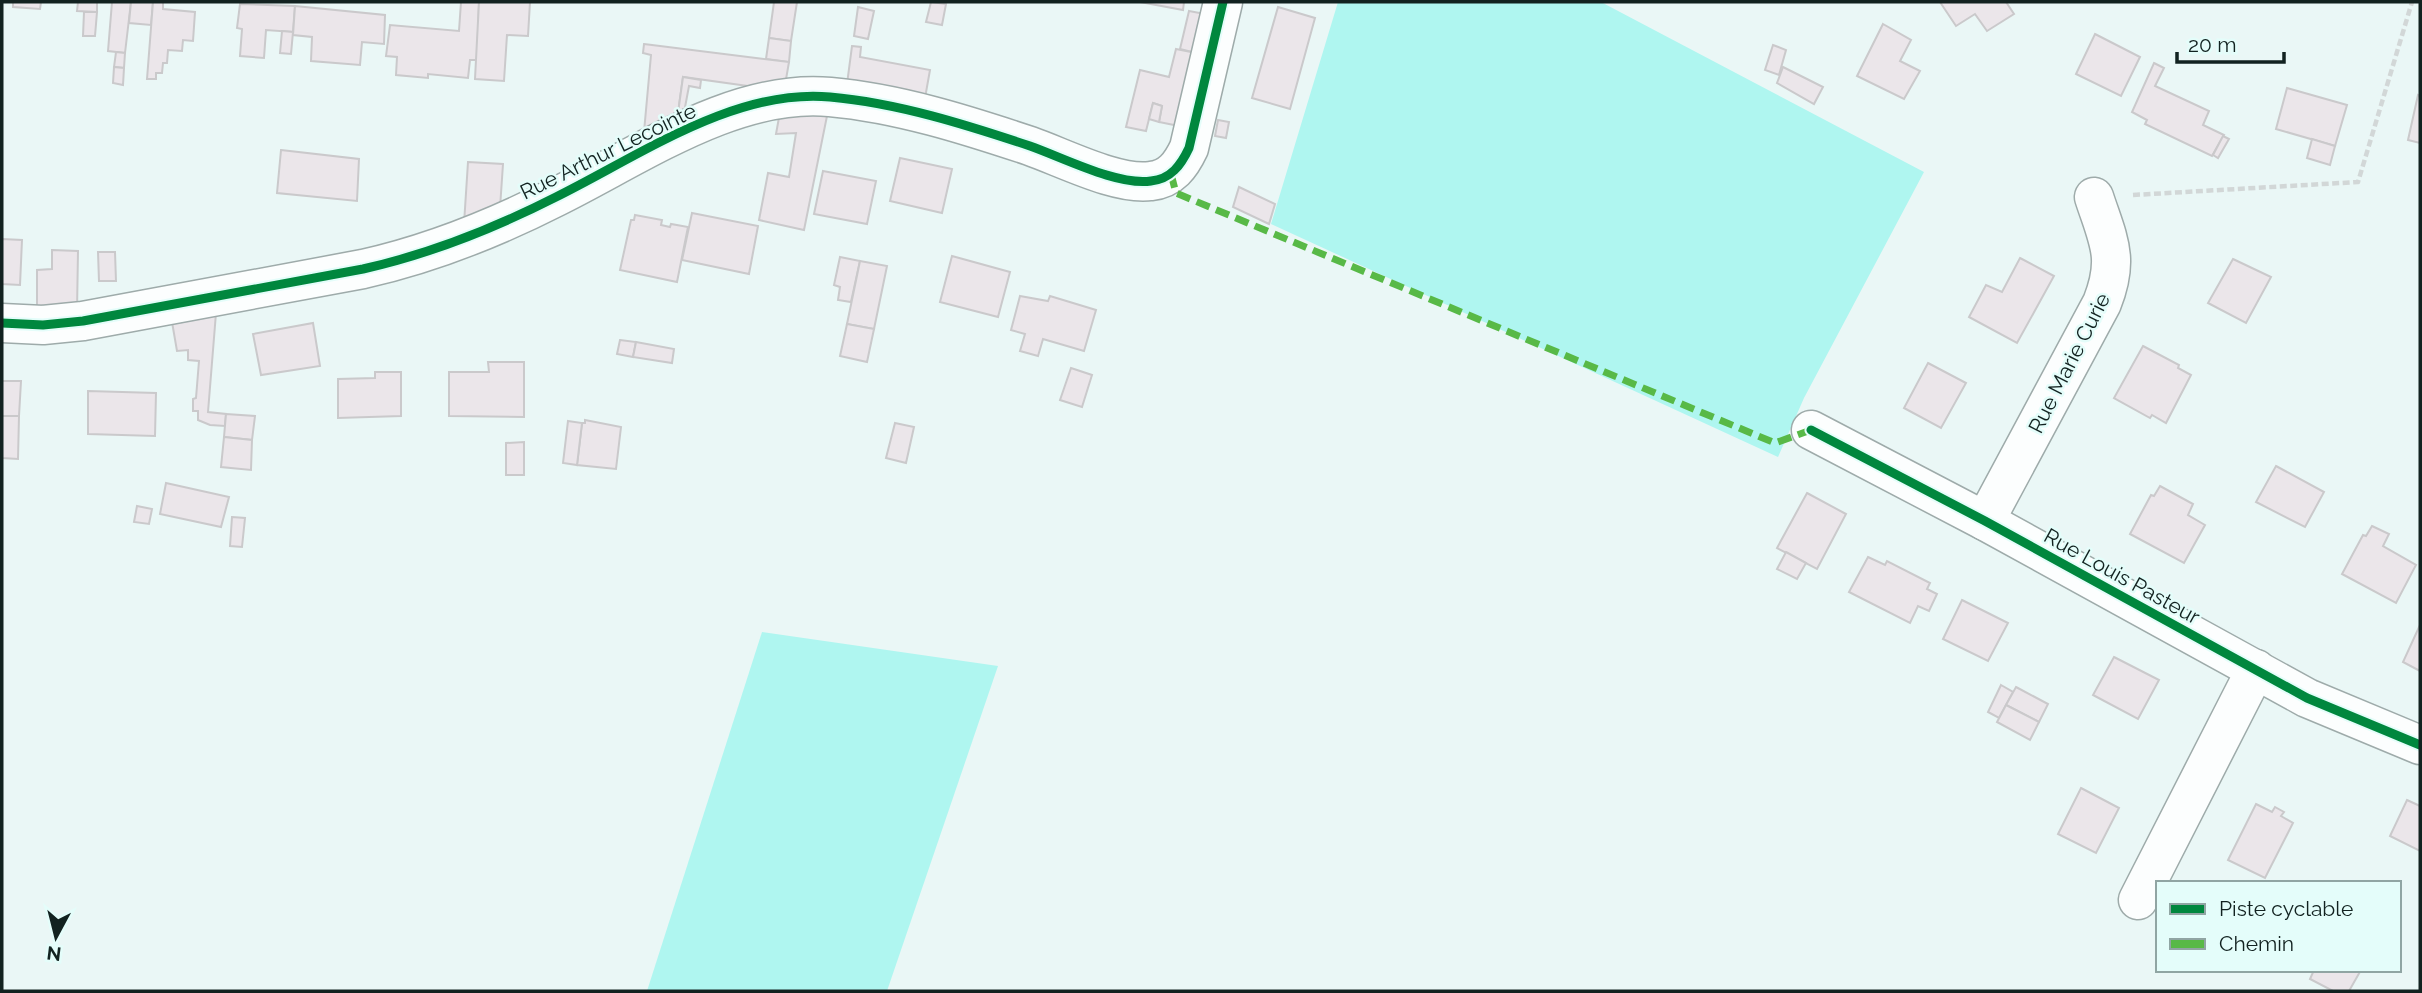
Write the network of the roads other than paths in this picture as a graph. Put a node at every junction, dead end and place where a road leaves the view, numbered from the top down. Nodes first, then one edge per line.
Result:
1 (1223, 2) edge
2 (2094, 197) road end
3 (2, 323) edge
4 (1811, 430) dead end
5 (1985, 521) junction
6 (2256, 669) junction
7 (2420, 745) edge
8 (2138, 900) dead end

1 - 3 street, Rue Arthur Lecointe
2 - 5 street, Rue Marie Curie
4 - 5 street, Rue Louis Pasteur
5 - 6 street, Rue Louis Pasteur
6 - 7 street, Rue Louis Pasteur
6 - 8 street

